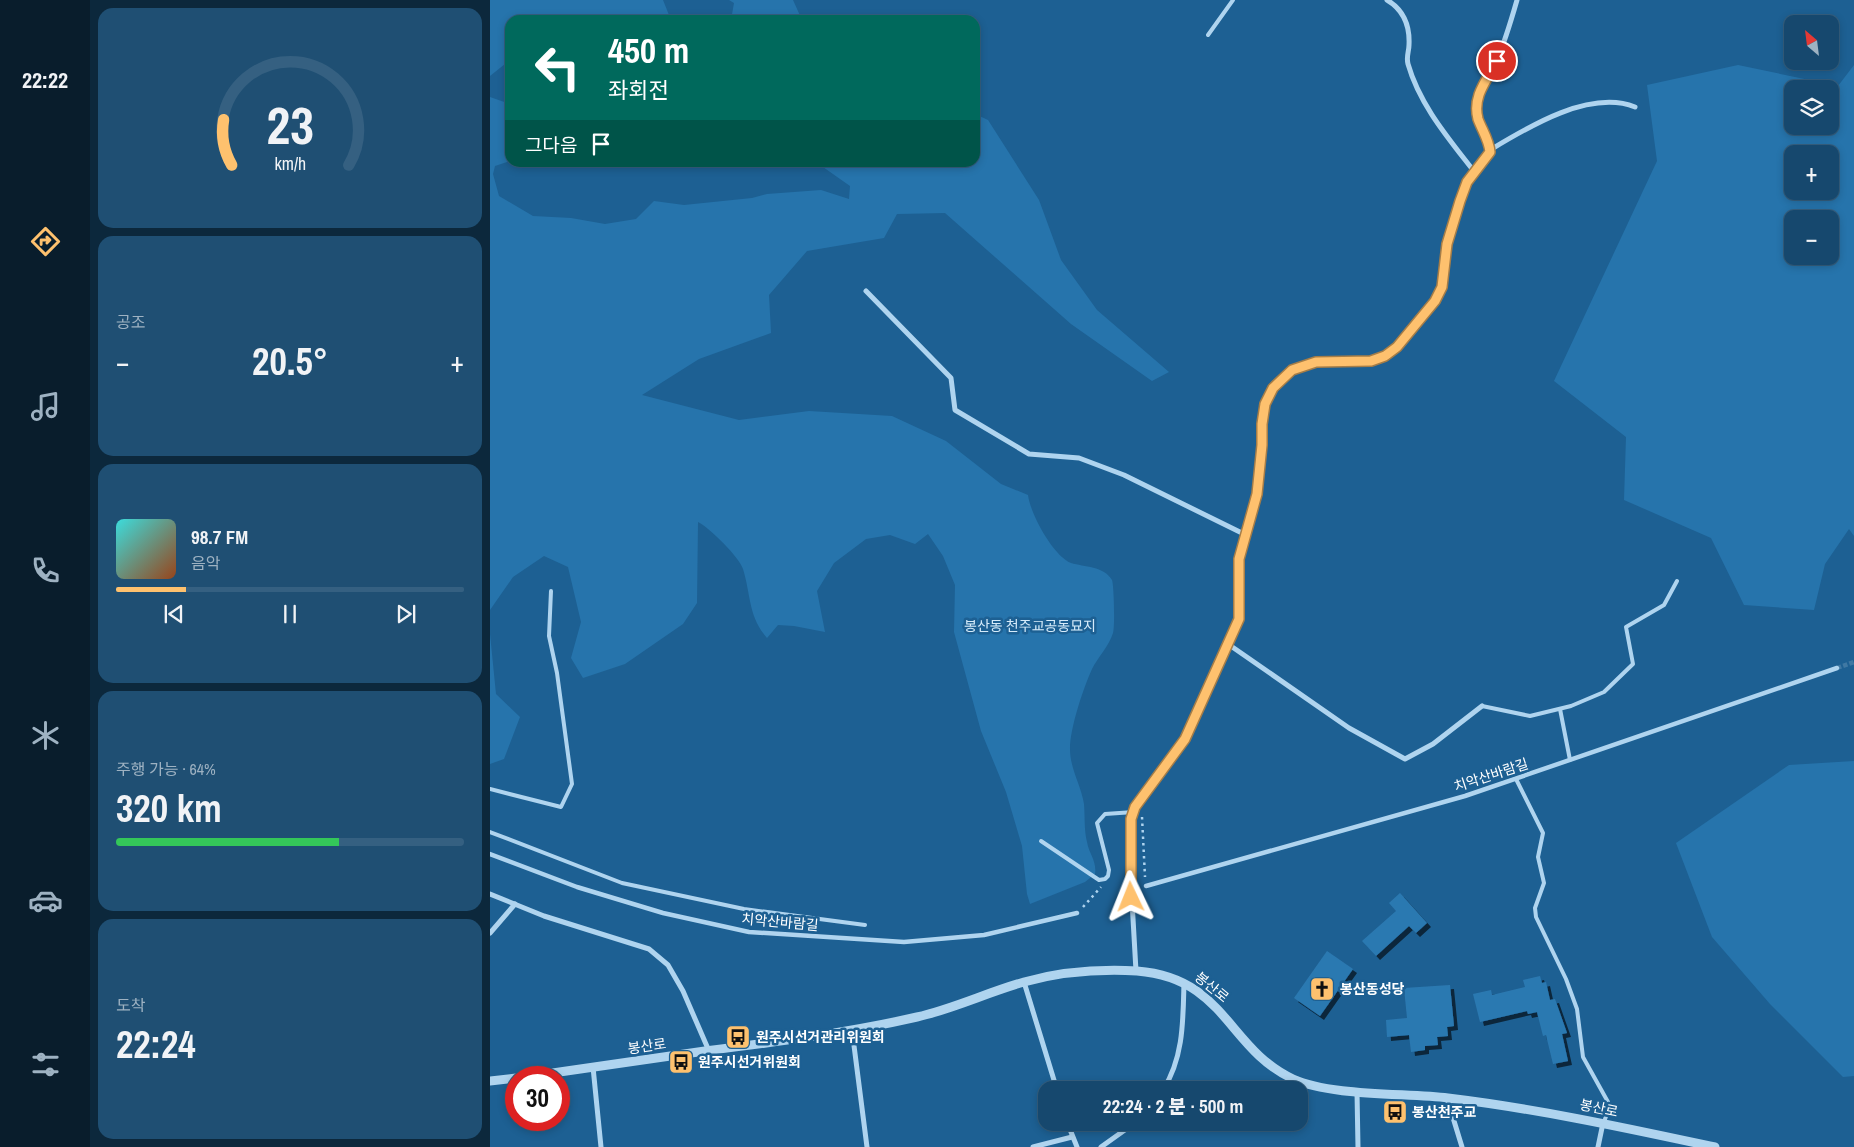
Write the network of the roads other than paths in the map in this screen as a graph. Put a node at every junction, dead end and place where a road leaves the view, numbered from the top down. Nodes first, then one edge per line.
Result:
1 (1233, 0) edge
2 (1387, 0) edge
3 (1517, 0) edge
4 (1208, 35) dead end
5 (1635, 107) dead end
6 (1490, 150) junction
7 (1476, 174) junction
8 (866, 291) dead end
9 (1246, 535) junction
10 (1678, 581) dead end
11 (551, 591) dead end
12 (1228, 644) junction
13 (1837, 668) tunnel mouth
14 (1482, 706) joint
15 (1560, 709) junction
16 (1570, 760) junction
17 (1516, 778) junction
18 (490, 789) edge
19 (1134, 812) junction
20 (490, 832) edge
21 (1041, 841) dead end
22 (490, 854) edge
23 (1146, 886) road end
24 (490, 894) edge
25 (515, 904) junction
26 (1078, 912) road end
27 (865, 925) dead end
28 (490, 933) edge
29 (1136, 971) junction
30 (1024, 982) junction
31 (1184, 982) junction
32 (852, 1030) junction
33 (709, 1051) junction
34 (593, 1067) junction
35 (570, 1070) edge
36 (505, 1079) edge
37 (490, 1081) edge
38 (1054, 1081) edge
39 (1167, 1081) edge
40 (1357, 1091) junction
41 (1447, 1098) junction
42 (1603, 1123) junction
43 (1070, 1131) edge
44 (1123, 1131) edge
45 (1072, 1137) junction
46 (602, 1147) edge
47 (867, 1147) edge
48 (1033, 1147) edge
49 (1077, 1147) edge
50 (1101, 1147) edge
51 (1358, 1147) edge
52 (1462, 1147) edge
53 (1598, 1147) edge
54 (1715, 1147) edge

1 - 4 lane
2 - 7 street
3 - 6 street
5 - 6 street
6 - 7 street
7 - 9 street
8 - 9 street
9 - 12 street
10 - 15 lane
11 - 18 lane
12 - 14 street
12 - 19 street
13 - 16 street, 치악산바람길
14 - 15 lane
15 - 16 lane
16 - 17 street, 치악산바람길
17 - 23 street, 치악산바람길
17 - 42 lane
19 - 21 lane
19 - 29 street
20 - 27 lane
22 - 26 street, 치악산바람길
24 - 25 street
25 - 28 street
25 - 33 street
29 - 30 street, 봉산로
29 - 31 street, 봉산로
30 - 32 street, 봉산로
30 - 38 street
31 - 39 street
31 - 40 street, 봉산로
32 - 33 street, 봉산로
32 - 47 street
33 - 34 street, 봉산로
34 - 35 street, 봉산로
34 - 46 street
36 - 37 street, 봉산로
40 - 41 street, 봉산로
40 - 51 street
41 - 42 street, 봉산로
41 - 52 street
42 - 53 street
42 - 54 street, 봉산로
43 - 45 street
44 - 50 street
45 - 48 street
45 - 49 street

